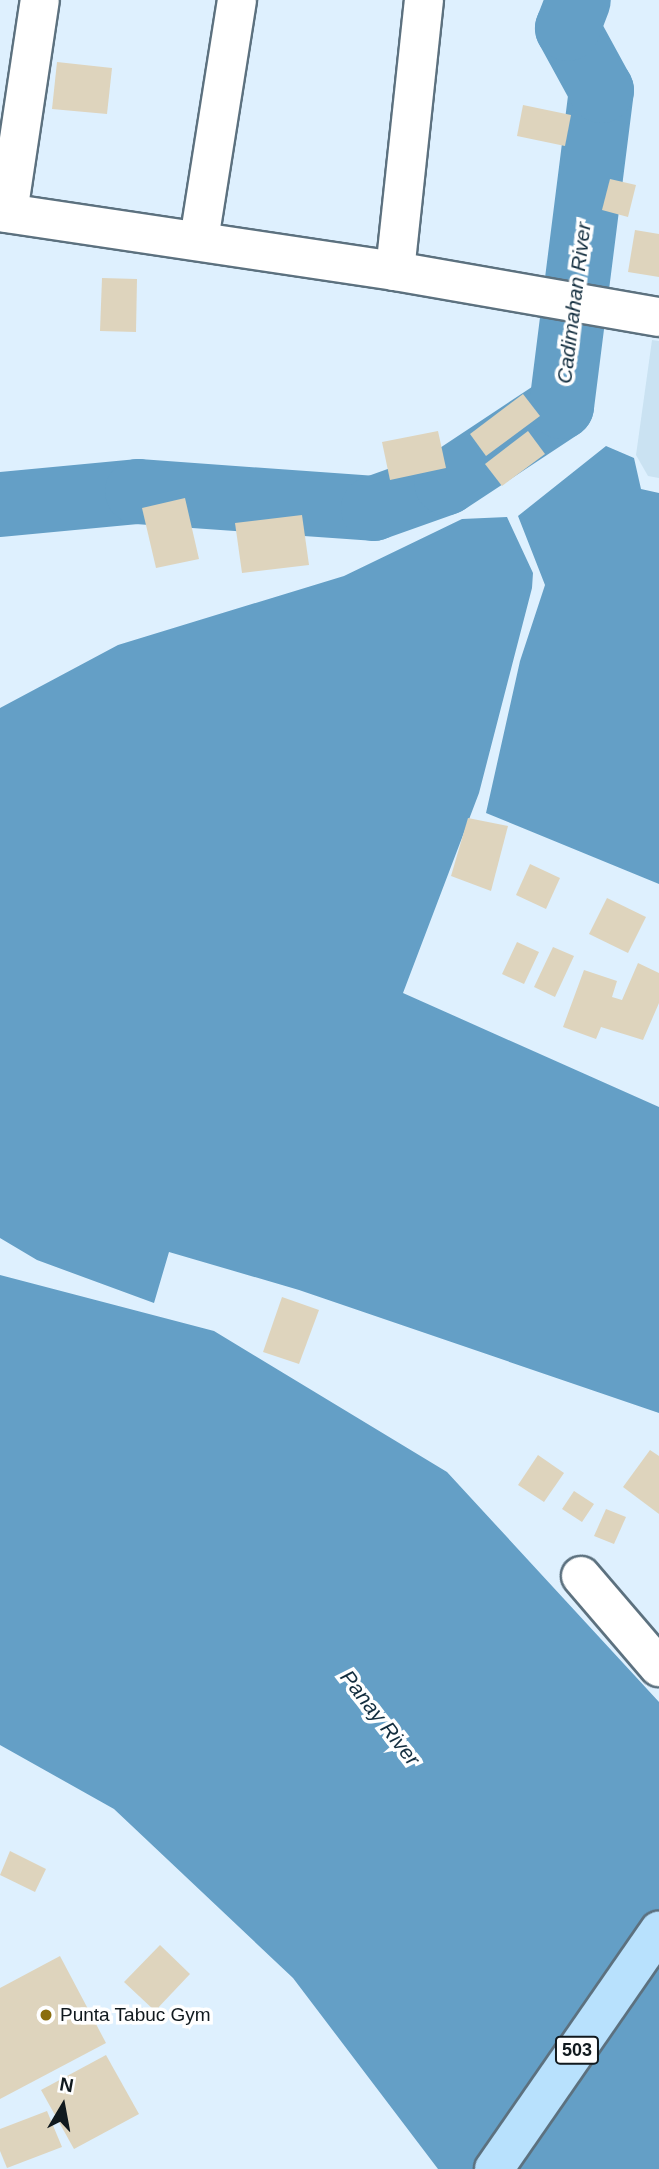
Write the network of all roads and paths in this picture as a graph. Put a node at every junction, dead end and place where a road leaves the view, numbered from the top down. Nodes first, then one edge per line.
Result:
1 (40, 0) edge
2 (237, 0) edge
3 (424, 0) edge
4 (4, 213) edge
5 (199, 240) junction
6 (395, 271) junction
7 (659, 317) edge
8 (582, 1576) dead end
9 (659, 1667) edge
10 (659, 1931) edge
11 (494, 2169) edge

1 - 4 street
2 - 5 street
3 - 6 street
4 - 5 street
5 - 6 street
6 - 7 street
8 - 9 street
10 - 11 main road, 503

